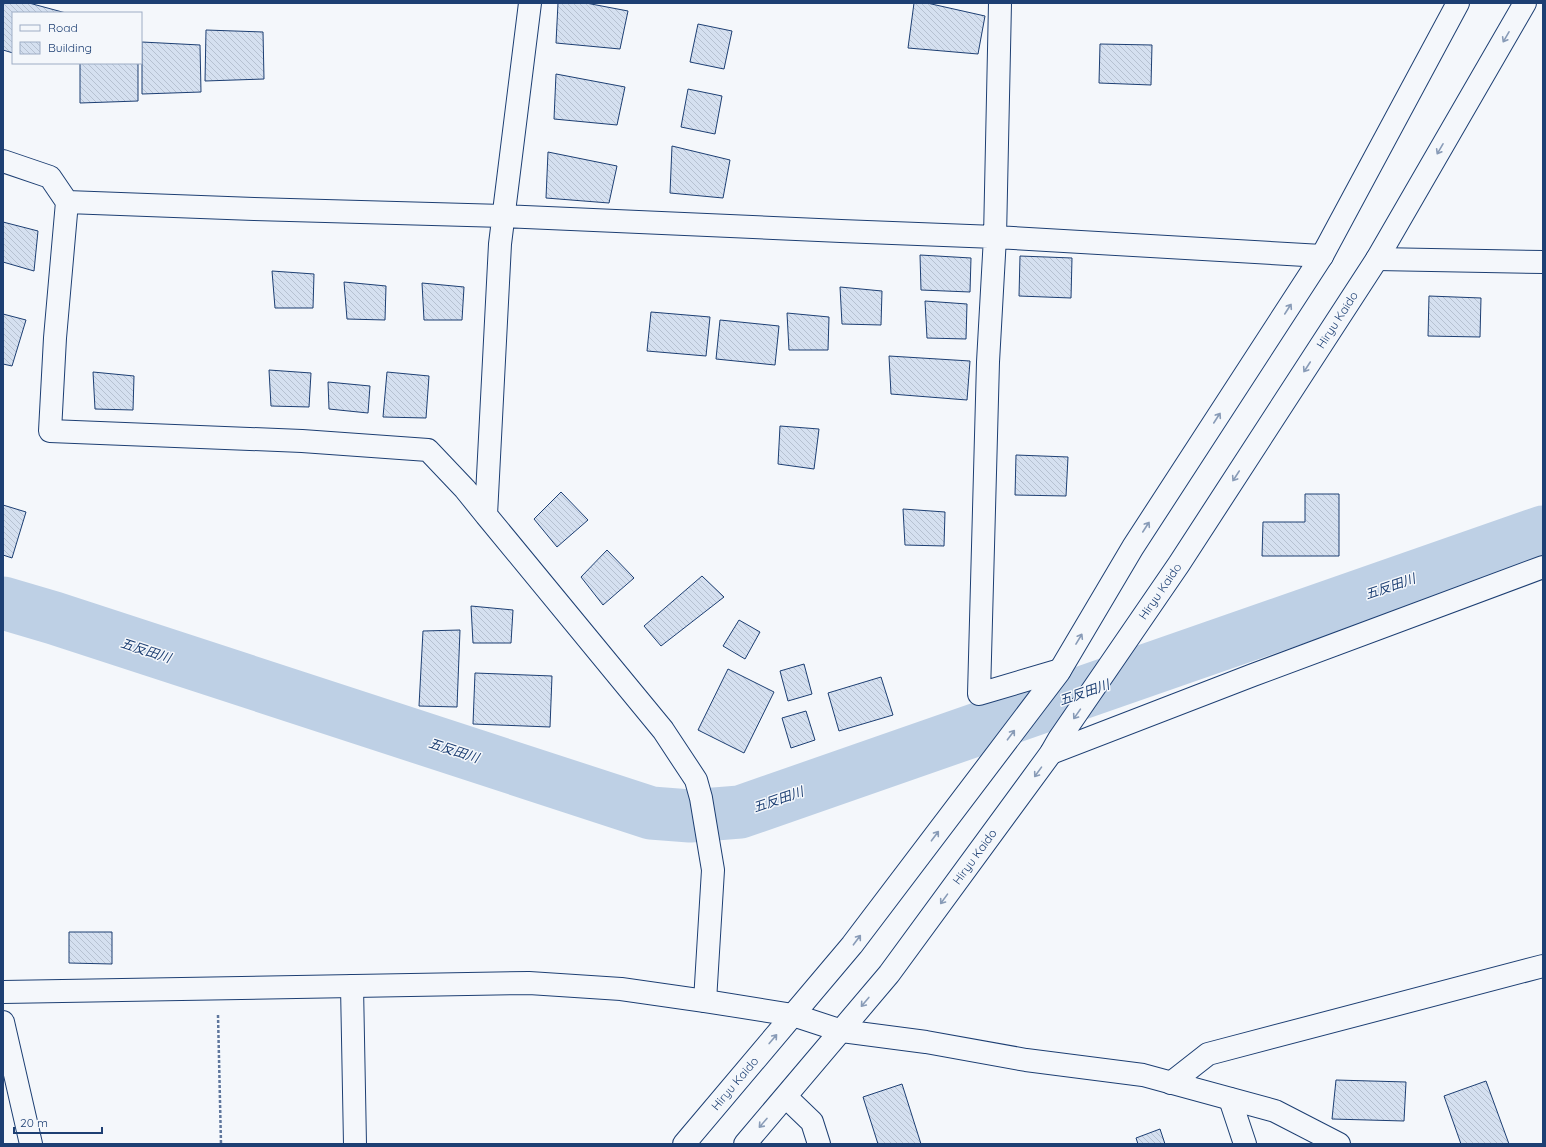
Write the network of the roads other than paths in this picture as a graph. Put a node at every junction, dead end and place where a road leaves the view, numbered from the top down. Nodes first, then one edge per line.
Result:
1 (530, 3) edge
2 (1000, 3) edge
3 (1458, 3) edge
4 (1526, 3) edge
5 (3, 161) edge
6 (67, 202) junction
7 (503, 216) junction
8 (995, 237) junction
9 (1322, 256) junction
10 (1377, 259) junction
11 (1543, 262) edge
12 (486, 515) junction
13 (1543, 568) edge
14 (1060, 671) junction
15 (1055, 746) junction
16 (1543, 966) edge
17 (352, 986) junction
18 (3, 992) edge
19 (705, 1001) junction
20 (793, 1015) junction
21 (3, 1022) edge
22 (842, 1031) junction
23 (1171, 1083) junction
24 (786, 1097) junction
25 (1230, 1099) junction
26 (31, 1144) edge
27 (355, 1144) edge
28 (684, 1144) edge
29 (745, 1144) edge
30 (819, 1144) edge
31 (1245, 1144) edge
32 (1339, 1144) edge

1 - 7 main road
2 - 8 main road
3 - 9 main road, Hiryu Kaido
4 -> 10 main road, Hiryu Kaido
5 - 6 main road
6 - 7 main road
6 - 12 main road
7 - 8 main road
7 - 12 main road
8 - 9 main road
8 - 14 main road
14 -> 9 main road, Hiryu Kaido
10 - 11 main road
10 -> 15 main road, Hiryu Kaido
12 - 19 main road
13 - 15 main road
20 -> 14 main road, Hiryu Kaido
15 -> 22 main road, Hiryu Kaido
16 - 23 main road
17 - 18 main road
17 - 19 main road
17 - 27 main road
19 - 20 main road
20 - 22 main road
28 -> 20 main road, Hiryu Kaido
21 - 26 main road
22 - 23 main road
22 - 24 main road, Hiryu Kaido
23 - 25 main road
24 -> 29 main road, Hiryu Kaido
24 - 30 main road
25 - 31 main road
25 - 32 main road

